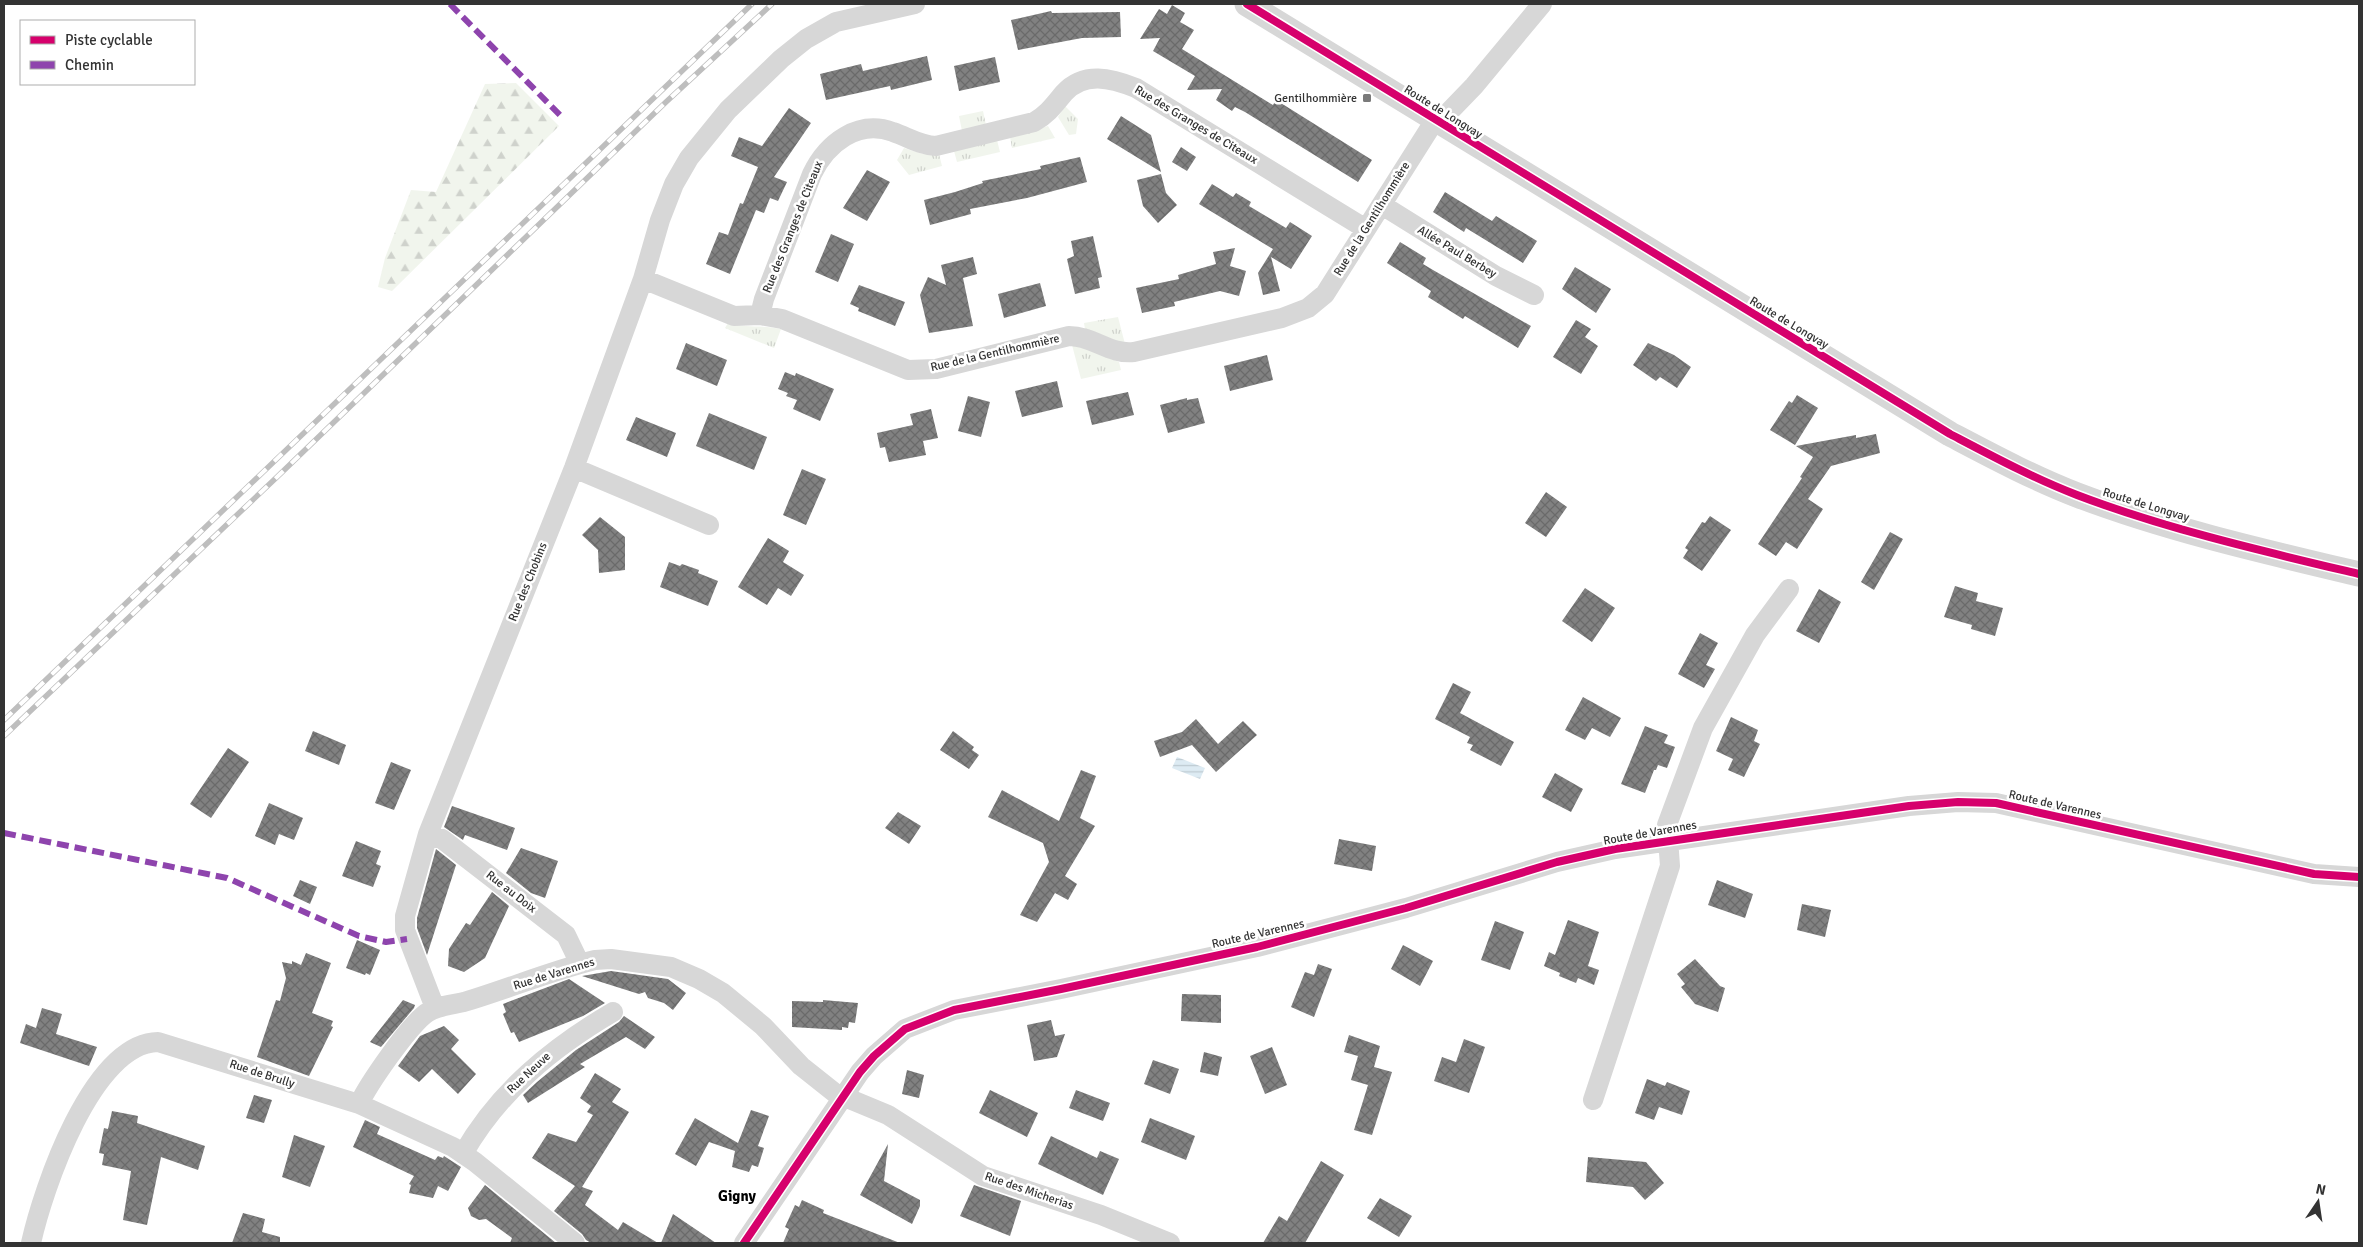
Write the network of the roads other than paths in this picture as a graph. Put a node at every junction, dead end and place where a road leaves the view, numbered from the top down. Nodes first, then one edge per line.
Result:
1 (915, 4) edge
2 (1247, 4) edge
3 (1542, 4) edge
4 (1436, 122) junction
5 (1382, 205) junction
6 (1366, 229) junction
7 (643, 280) junction
8 (1534, 296) dead end
9 (760, 315) junction
10 (574, 468) junction
11 (709, 525) dead end
12 (2359, 574) edge
13 (1789, 589) dead end
14 (428, 834) junction
15 (1669, 840) junction
16 (2359, 877) edge
17 (580, 964) junction
18 (435, 1008) junction
19 (613, 1012) dead end
20 (843, 1096) junction
21 (1593, 1100) dead end
22 (359, 1104) junction
23 (463, 1154) junction
24 (31, 1243) edge
25 (575, 1243) edge
26 (744, 1243) edge
27 (1170, 1243) edge

1 - 7 street, Rue des Chobins
2 - 4 street, Route de Longvay
3 - 4 street, Rue de la Gentilhommière
4 - 5 street, Rue de la Gentilhommière
4 - 12 street, Route de Longvay
5 - 6 street, Rue de la Gentilhommière
5 - 8 street, Allée Paul Berbey
6 - 9 street, Rue de la Gentilhommière
6 - 9 street, Rue des Granges de Citeaux
7 - 9 street, Rue de la Gentilhommière
7 - 10 street, Rue des Chobins
10 - 11 street
10 - 14 street, Rue des Chobins
13 - 15 street, Route de Varennes
14 - 17 street, Rue au Doix
14 - 18 street, Rue des Chobins
15 - 16 street, Route de Varennes
15 - 20 street, Route de Varennes
15 - 21 street, Route de Varennes
17 - 18 street, Rue de Varennes
17 - 20 street, Rue de Varennes
18 - 22 street, Rue de Varennes
19 - 23 street, Rue Neuve
20 - 26 street, Route de Varennes
20 - 27 street, Rue des Micherias
22 - 23 street, Rue de Brully
22 - 24 street, Rue de Brully
23 - 25 street, Rue de Brully

